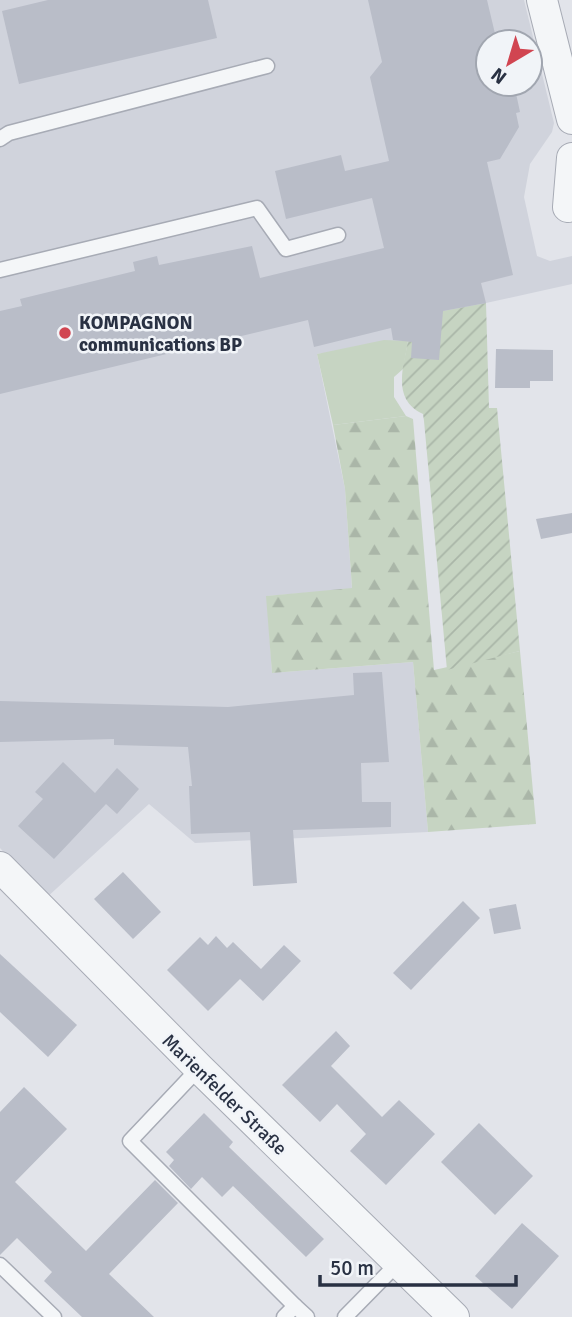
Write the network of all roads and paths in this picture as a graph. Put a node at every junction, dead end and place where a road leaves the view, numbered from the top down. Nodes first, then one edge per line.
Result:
1 (542, 0) edge
2 (267, 66) dead end
3 (572, 119) edge
4 (0, 139) edge
5 (572, 158) edge
6 (568, 207) dead end
7 (338, 235) dead end
8 (0, 270) edge
9 (0, 867) edge
10 (199, 1068) junction
11 (398, 1263) junction
12 (0, 1265) edge
13 (295, 1306) junction
14 (54, 1317) edge
15 (285, 1317) edge
16 (307, 1317) edge
17 (345, 1317) edge
18 (454, 1317) edge

1 - 3 street
2 - 4 lane
5 - 6 street
7 - 8 lane
9 - 10 street, Marienfelder Straße
10 - 11 street, Marienfelder Straße
10 - 13 lane
11 - 17 lane
11 - 18 street, Marienfelder Straße
12 - 14 lane
13 - 15 lane
13 - 16 lane

